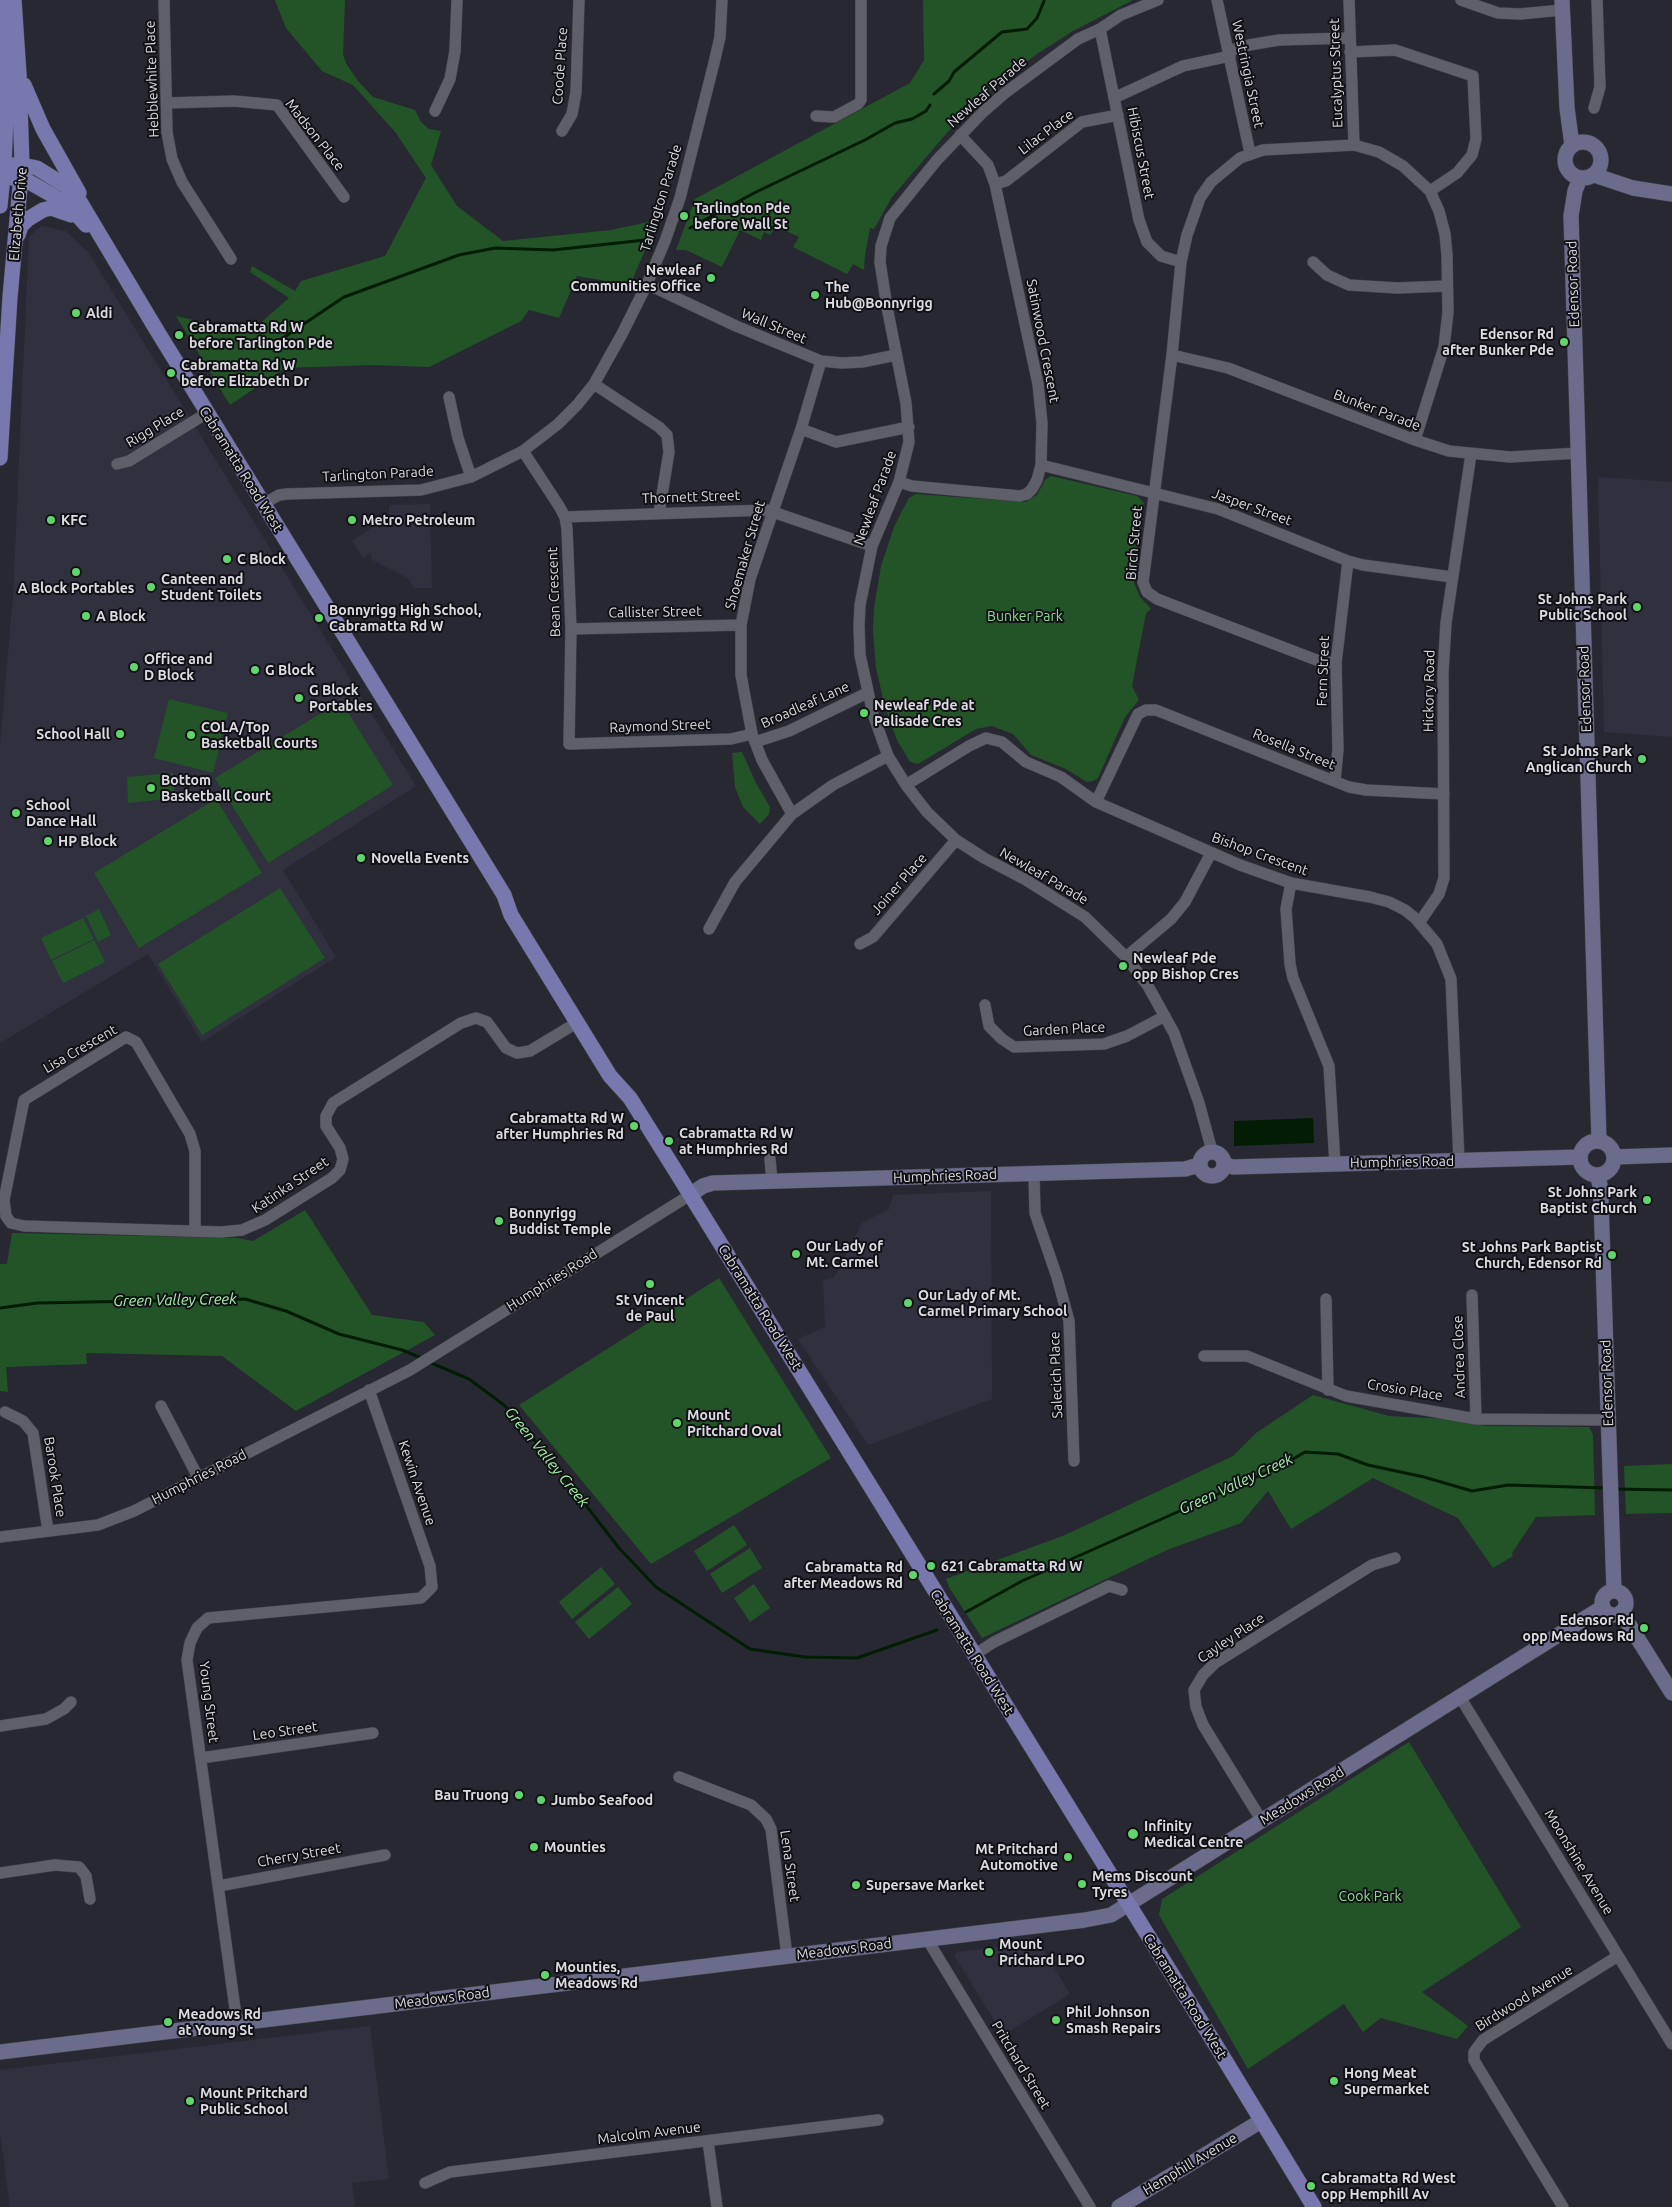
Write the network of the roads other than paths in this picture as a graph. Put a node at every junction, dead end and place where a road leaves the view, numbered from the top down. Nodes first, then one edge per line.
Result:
1 (2, 0) edge
2 (14, 0) edge
3 (164, 0) edge
4 (457, 0) edge
5 (579, 0) edge
6 (722, 0) edge
7 (861, 0) edge
8 (1158, 0) edge
9 (1217, 0) edge
10 (1348, 0) edge
11 (1461, 0) edge
12 (1597, 0) edge
13 (1562, 5) edge
14 (1100, 29) junction
15 (1349, 38) junction
16 (1350, 52) junction
17 (1229, 54) junction
18 (19, 74) junction
19 (1114, 98) junction
20 (166, 103) junction
21 (1594, 108) dead end
22 (435, 111) dead end
23 (1118, 115) junction
24 (816, 116) dead end
25 (562, 131) dead end
26 (960, 135) junction
27 (1354, 145) junction
28 (1572, 145) junction
29 (1250, 153) junction
30 (3, 171) junction
31 (22, 172) junction
32 (1587, 176) junction
33 (995, 184) junction
34 (1430, 191) junction
35 (1672, 194) edge
36 (344, 197) dead end
37 (0, 206) edge
38 (16, 241) junction
39 (106, 246) junction
40 (231, 259) dead end
41 (1181, 262) junction
42 (1313, 262) dead end
43 (647, 284) junction
44 (1447, 286) junction
45 (896, 355) junction
46 (1172, 355) junction
47 (821, 361) junction
48 (594, 384) junction
49 (449, 397) dead end
50 (207, 413) junction
51 (909, 427) junction
52 (800, 429) junction
53 (1415, 440) junction
54 (523, 451) junction
55 (1579, 453) junction
56 (1471, 454) junction
57 (0, 458) edge
58 (117, 464) dead end
59 (1041, 465) junction
60 (471, 477) junction
61 (899, 482) junction
62 (1154, 493) junction
63 (263, 504) junction
64 (772, 512) junction
65 (659, 513) junction
66 (565, 517) junction
67 (872, 546) junction
68 (1348, 561) junction
69 (1452, 577) junction
70 (741, 625) junction
71 (571, 629) junction
72 (1336, 663) junction
73 (867, 694) junction
74 (753, 738) junction
75 (569, 744) joint
76 (888, 756) junction
77 (1335, 781) junction
78 (906, 785) junction
79 (1444, 794) junction
80 (1096, 802) junction
81 (792, 814) junction
82 (956, 840) junction
83 (1211, 853) junction
84 (1291, 883) junction
85 (504, 895) junction
86 (1419, 923) junction
87 (709, 929) dead end
88 (860, 944) dead end
89 (1126, 957) junction
90 (985, 1005) dead end
91 (1165, 1016) junction
92 (578, 1022) junction
93 (630, 1098) junction
94 (1599, 1141) junction
95 (1212, 1151) junction
96 (1672, 1155) edge
97 (1580, 1157) junction
98 (1614, 1157) junction
99 (770, 1158) dead end
100 (1458, 1161) junction
101 (1224, 1164) junction
102 (1335, 1164) junction
103 (1200, 1165) junction
104 (1034, 1174) junction
105 (1597, 1174) junction
106 (772, 1182) junction
107 (690, 1195) junction
108 (11, 1223) joint
109 (195, 1231) junction
110 (1472, 1295) dead end
111 (1326, 1299) dead end
112 (1204, 1356) dead end
113 (369, 1390) junction
114 (1328, 1390) junction
115 (161, 1406) dead end
116 (5, 1412) dead end
117 (1476, 1419) junction
118 (1608, 1420) junction
119 (1074, 1461) dead end
120 (198, 1477) junction
121 (48, 1531) junction
122 (0, 1537) edge
123 (1395, 1558) dead end
124 (432, 1587) joint
125 (1122, 1590) dead end
126 (1614, 1591) junction
127 (1603, 1607) junction
128 (1621, 1612) junction
129 (974, 1655) junction
130 (1672, 1693) edge
131 (1460, 1696) junction
132 (71, 1702) dead end
133 (0, 1726) edge
134 (373, 1733) dead end
135 (201, 1758) junction
136 (679, 1777) dead end
137 (1262, 1821) junction
138 (385, 1855) dead end
139 (0, 1873) edge
140 (219, 1886) junction
141 (90, 1899) dead end
142 (1129, 1906) junction
143 (927, 1939) junction
144 (787, 1956) junction
145 (1618, 1956) junction
146 (237, 2023) junction
147 (1672, 2044) edge
148 (0, 2052) edge
149 (878, 2120) dead end
150 (1262, 2121) junction
151 (708, 2141) junction
152 (425, 2183) dead end
153 (716, 2207) edge
154 (1090, 2207) edge
155 (1119, 2207) edge
156 (1314, 2207) edge
157 (1563, 2207) edge

1 - 30 main road, Elizabeth Drive
2 - 18 main road, Elizabeth Drive
3 - 20 street, Hebblewhite Place
4 - 22 street
5 - 25 street, Coode Place
6 - 43 street, Tarlington Parade
7 - 24 street
8 - 14 street, Newleaf Parade
9 - 17 street, Westringia Street
10 - 15 street, Eucalyptus Street
11 - 13 street
12 - 21 street
13 - 28 main road
14 - 19 street, Hibiscus Street
14 - 26 street, Newleaf Parade
15 - 16 street, Eucalyptus Street
15 - 17 street
16 - 27 street, Eucalyptus Street
16 - 34 street
17 - 19 street
17 - 29 street, Westringia Street
18 - 31 main road, Elizabeth Drive
18 - 39 main road
19 - 23 street, Hibiscus Street
20 - 36 street, Madson Place
20 - 40 street, Hebblewhite Place
23 - 33 street, Lilac Place
23 - 41 street, Hibiscus Street
26 - 33 street, Satinwood Crescent
26 - 45 street, Newleaf Parade
27 - 29 street
27 - 34 street
28 - 32 main road
28 - 32 main road
29 - 41 street, Birch Street
30 - 31 main road, Cabramatta Road West
30 - 37 main road, Elizabeth Drive
31 - 38 main road, Elizabeth Drive
31 - 39 main road, Cabramatta Road West
32 - 35 main road
32 - 55 main road, Edensor Road
33 - 59 street, Satinwood Crescent
34 - 44 street
38 - 39 main road
38 - 57 main road, Elizabeth Drive
39 - 50 main road, Cabramatta Road West
41 - 46 street, Birch Street
42 - 44 street
43 - 47 street, Wall Street
43 - 48 street, Tarlington Parade
44 - 53 street
45 - 47 street, Wall Street
45 - 51 street, Newleaf Parade
46 - 53 street, Bunker Parade
46 - 62 street, Birch Street
47 - 52 street, Shoemaker Street
48 - 54 street, Tarlington Parade
48 - 65 street
49 - 60 street
50 - 58 street, Rigg Place
50 - 63 main road, Cabramatta Road West
51 - 52 street
51 - 61 street, Newleaf Parade
52 - 64 street, Shoemaker Street
53 - 56 street, Bunker Parade
54 - 60 street, Tarlington Parade
54 - 66 street, Bean Crescent
55 - 56 street, Bunker Parade
55 - 94 main road, Edensor Road
56 - 69 street, Hickory Road
59 - 61 street, Satinwood Crescent
59 - 62 street, Jasper Street
60 - 63 street, Tarlington Parade
61 - 67 street, Newleaf Parade
62 - 68 street, Jasper Street
62 - 72 street, Birch Street
63 - 85 main road, Cabramatta Road West
64 - 65 street, Thornett Street
64 - 67 street, Thornett Street
64 - 70 street, Shoemaker Street
65 - 66 street, Thornett Street
66 - 71 street, Bean Crescent
67 - 73 street, Newleaf Parade
68 - 69 street, Jasper Street
68 - 72 street, Fern Street
69 - 79 street, Hickory Road
70 - 71 street, Callister Street
70 - 74 street, Shoemaker Street
71 - 75 street, Bean Crescent
72 - 77 street, Fern Street
73 - 74 street, Broadleaf Lane
73 - 76 street, Newleaf Parade
74 - 75 street, Raymond Street
74 - 81 street, Shoemaker Street
76 - 78 street, Newleaf Parade
76 - 81 street
77 - 79 street, Rosella Street
77 - 80 street, Rosella Street
78 - 80 street, Bishop Crescent
78 - 82 street, Newleaf Parade
79 - 86 street, Hickory Road
80 - 83 street, Bishop Crescent
81 - 87 street
82 - 88 street, Joiner Place
82 - 89 street, Newleaf Parade
83 - 84 street, Bishop Crescent
83 - 89 street
84 - 86 street, Bishop Crescent
84 - 102 street
85 - 92 main road, Cabramatta Road West
85 - 93 main road, Cabramatta Road West
86 - 100 street, Bishop Crescent
89 - 91 street, Newleaf Parade
90 - 91 street, Garden Place
91 - 95 street, Newleaf Parade
92 - 93 main road, Cabramatta Road West
92 - 109 street, Katinka Street
93 - 107 main road, Cabramatta Road West
94 - 97 main road
94 - 98 main road
95 - 101 main road
95 - 103 main road
96 - 98 main road
97 - 100 main road, Humphries Road
97 - 105 main road
98 - 105 main road
99 - 106 street
100 - 102 main road, Humphries Road
101 - 102 main road, Humphries Road
101 - 103 main road
103 - 104 main road, Humphries Road
104 - 106 main road, Humphries Road
104 - 119 street, Salecich Place
105 - 118 main road, Edensor Road
106 - 107 main road, Humphries Road
107 - 113 street, Humphries Road
107 - 129 main road, Cabramatta Road West
108 - 109 street, Katinka Street
108 - 109 street, Lisa Crescent
110 - 117 street, Andrea Close
111 - 114 street
112 - 114 street, Crosio Place
113 - 120 street, Humphries Road
113 - 124 street, Kewin Avenue
114 - 117 street, Crosio Place
115 - 120 street
116 - 121 street, Barook Place
117 - 118 street, Crosio Place
118 - 126 main road, Edensor Road
120 - 121 street, Humphries Road
121 - 122 street, Humphries Road
123 - 137 street, Cayley Place
124 - 135 street, Young Street
125 - 129 street
126 - 127 main road
126 - 128 main road
127 - 128 main road
127 - 131 main road, Meadows Road
128 - 130 main road
129 - 142 main road, Cabramatta Road West
131 - 137 main road, Meadows Road
131 - 145 street, Moonshine Avenue
132 - 133 street
134 - 135 street, Leo Street
135 - 140 street, Young Street
136 - 144 street, Lena Street
137 - 142 main road, Meadows Road
138 - 140 street, Cherry Street
139 - 141 street
140 - 146 street, Young Street
142 - 143 main road, Meadows Road
142 - 150 main road, Cabramatta Road West
143 - 144 main road, Meadows Road
143 - 154 street, Pritchard Street
144 - 146 main road, Meadows Road
145 - 147 street, Moonshine Avenue
145 - 157 street, Birdwood Avenue
146 - 148 main road, Meadows Road
149 - 151 street, Malcolm Avenue
150 - 155 main road, Hemphill Avenue
150 - 156 main road, Cabramatta Road West
151 - 152 street, Malcolm Avenue
151 - 153 street

